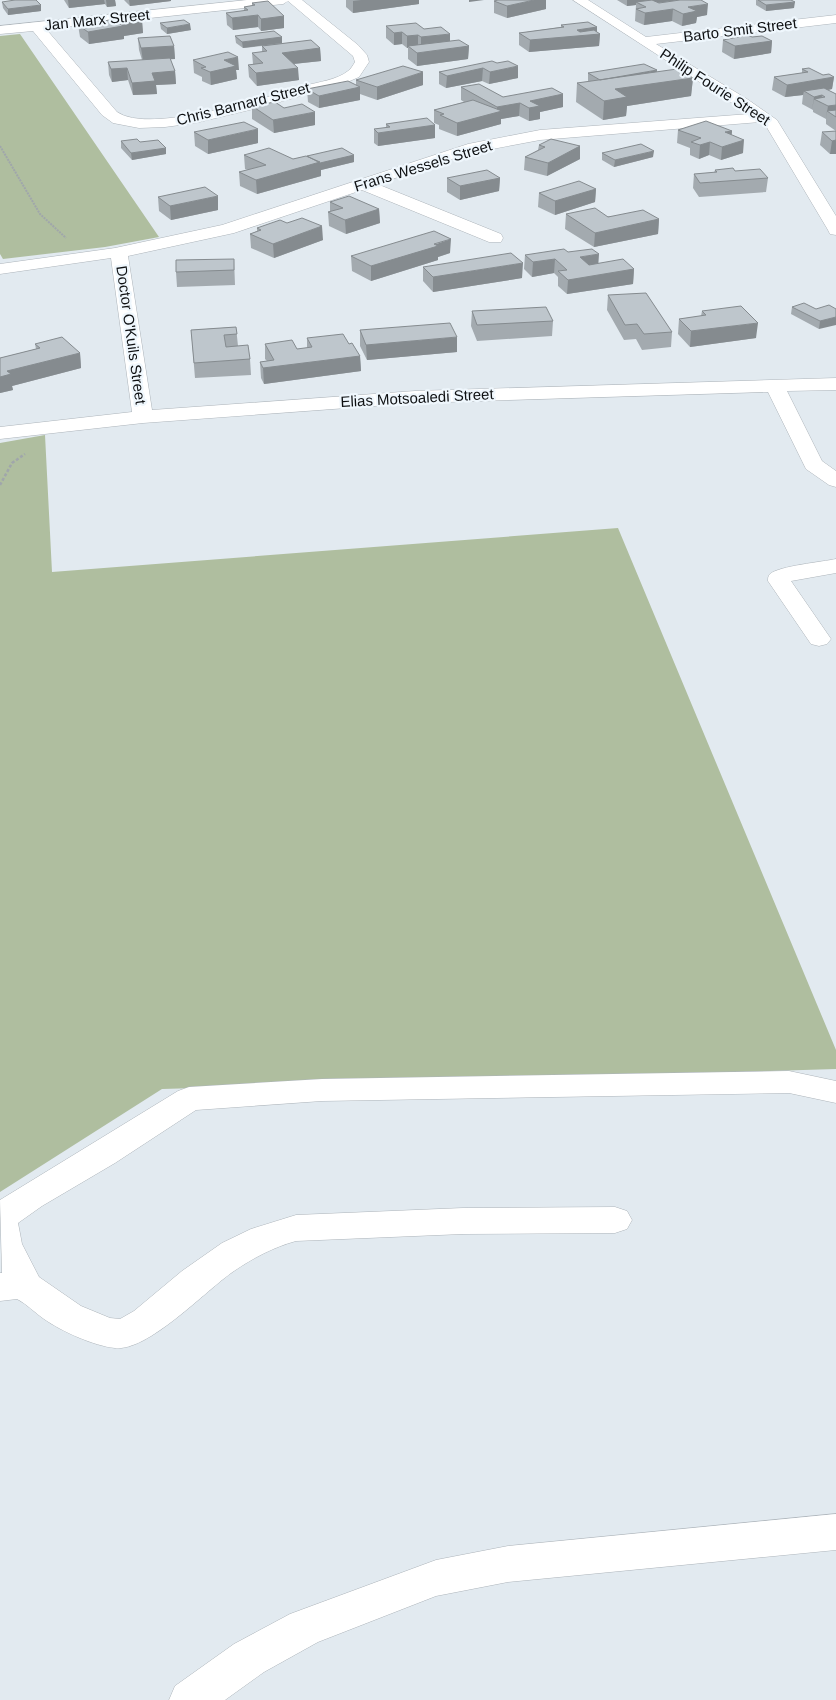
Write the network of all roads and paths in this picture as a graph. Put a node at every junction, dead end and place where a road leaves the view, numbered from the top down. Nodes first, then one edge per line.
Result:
1 (283, 0) edge
2 (294, 0) edge
3 (579, 0) edge
4 (836, 19) edge
5 (36, 26) junction
6 (0, 30) edge
7 (645, 41) junction
8 (764, 117) junction
9 (0, 146) edge
10 (362, 184) junction
11 (836, 230) edge
12 (495, 238) dead end
13 (69, 240) dead end
14 (120, 254) junction
15 (0, 269) edge
16 (836, 384) edge
17 (774, 385) junction
18 (143, 417) junction
19 (0, 433) edge
20 (836, 481) edge
21 (836, 566) edge
22 (819, 640) dead end
23 (836, 1092) edge
24 (0, 1218) edge
25 (614, 1220) dead end
26 (13, 1286) edge
27 (836, 1532) edge
28 (190, 1700) edge

1 - 5 street, Jan Marx Street
2 - 5 street, Chris Barnard Street
3 - 7 street, Philip Fourie Street
4 - 7 street, Barto Smit Street
5 - 6 street, Jan Marx Street
7 - 8 street, Philip Fourie Street
8 - 10 street, Frans Wessels Street
8 - 11 street, Philip Fourie Street
9 - 13 path
10 - 12 street
10 - 14 street, Frans Wessels Street
14 - 15 street, Frans Wessels Street
14 - 18 street, Doctor O'Kuils Street
16 - 17 street, Elias Motsoaledi Street
17 - 18 street, Elias Motsoaledi Street
17 - 20 street
18 - 19 street, Elias Motsoaledi Street
21 - 22 street
23 - 24 street
24 - 26 street
25 - 26 street
27 - 28 street

